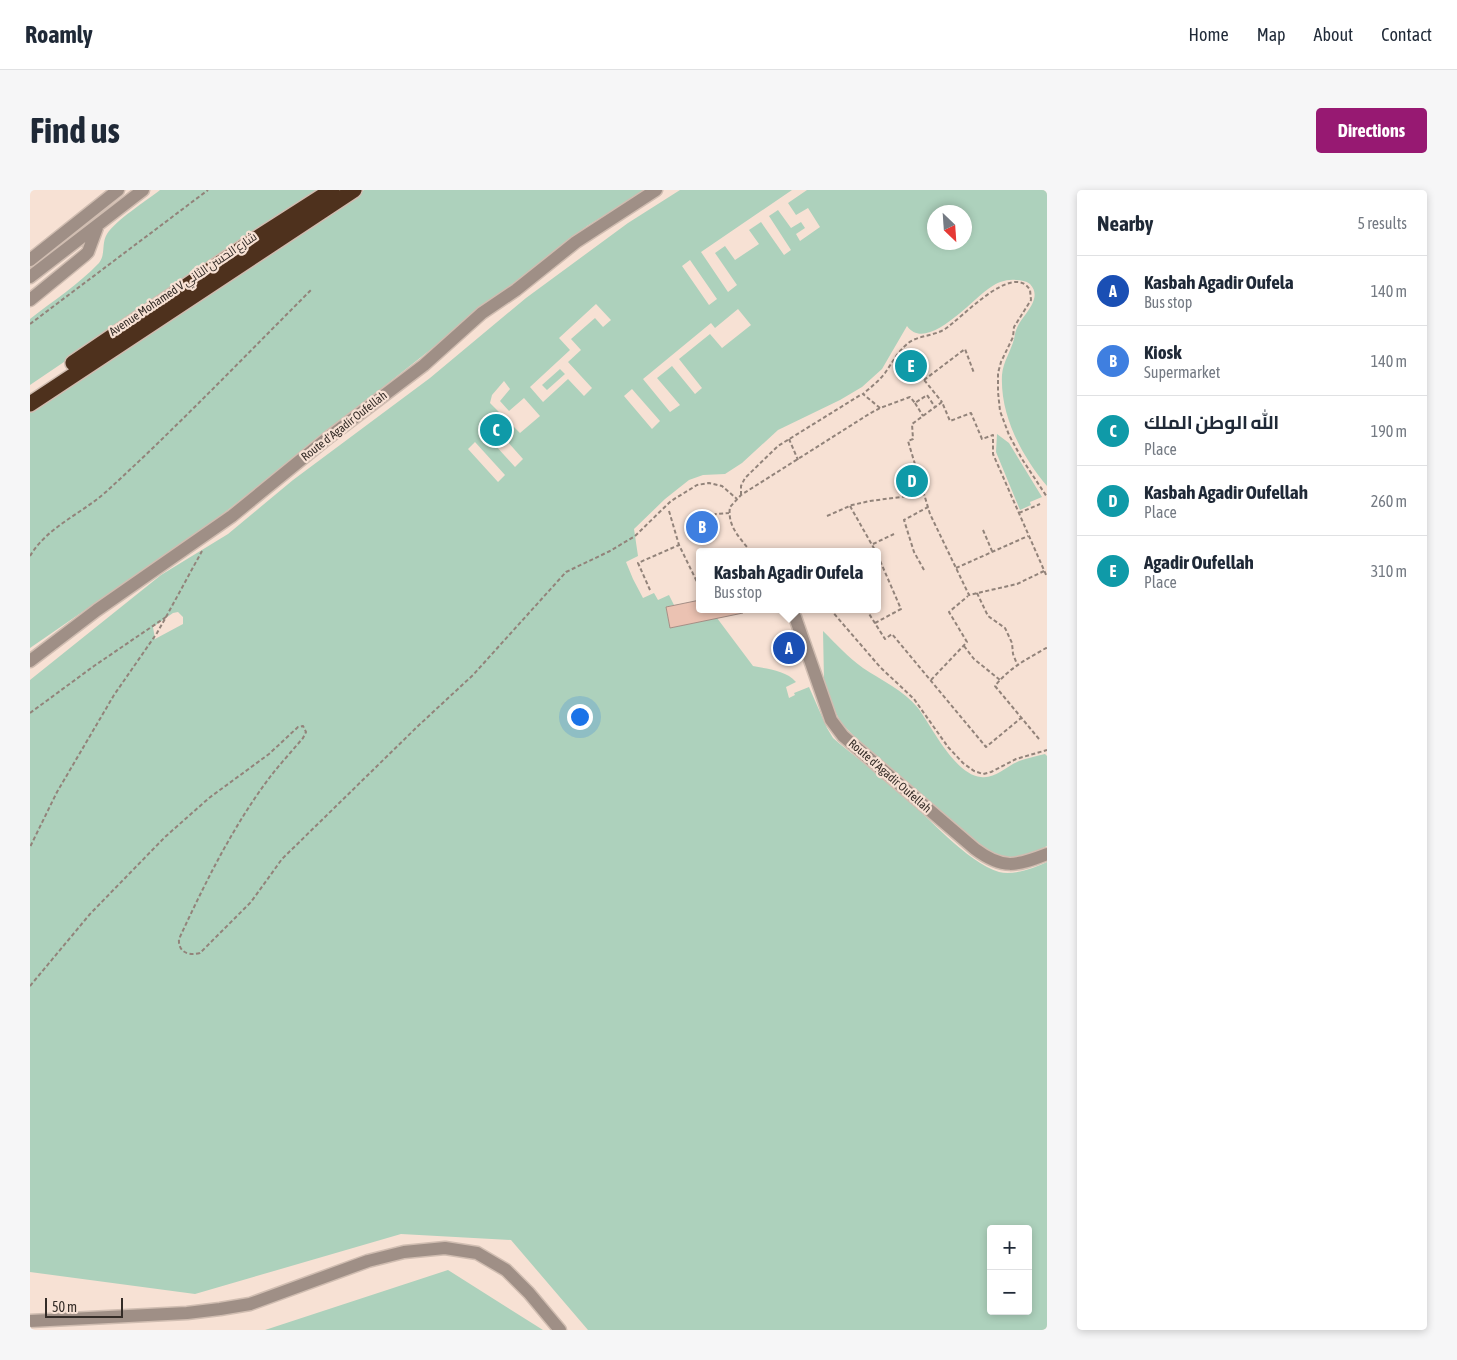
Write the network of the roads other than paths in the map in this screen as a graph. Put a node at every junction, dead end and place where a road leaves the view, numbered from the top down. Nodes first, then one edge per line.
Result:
1 (118, 190) edge
2 (143, 190) edge
3 (332, 190) edge
4 (354, 190) edge
5 (656, 190) edge
6 (98, 225) junction
7 (30, 260) edge
8 (30, 277) edge
9 (30, 300) edge
10 (30, 393) edge
11 (30, 404) edge
12 (795, 617) dead end
13 (30, 661) edge
14 (1047, 854) edge
15 (30, 1321) edge
16 (560, 1330) edge

1 - 7 street
2 - 6 street
3 - 10 highway, Avenue Mohamed V شارع الحسن الثاني
4 - 11 highway, Avenue Mohamed V شارع الحسن الثاني
5 - 13 street, Route d'Agadir Oufellah
6 - 8 street
6 - 9 street
12 - 14 street, Route d'Agadir Oufellah
15 - 16 street

